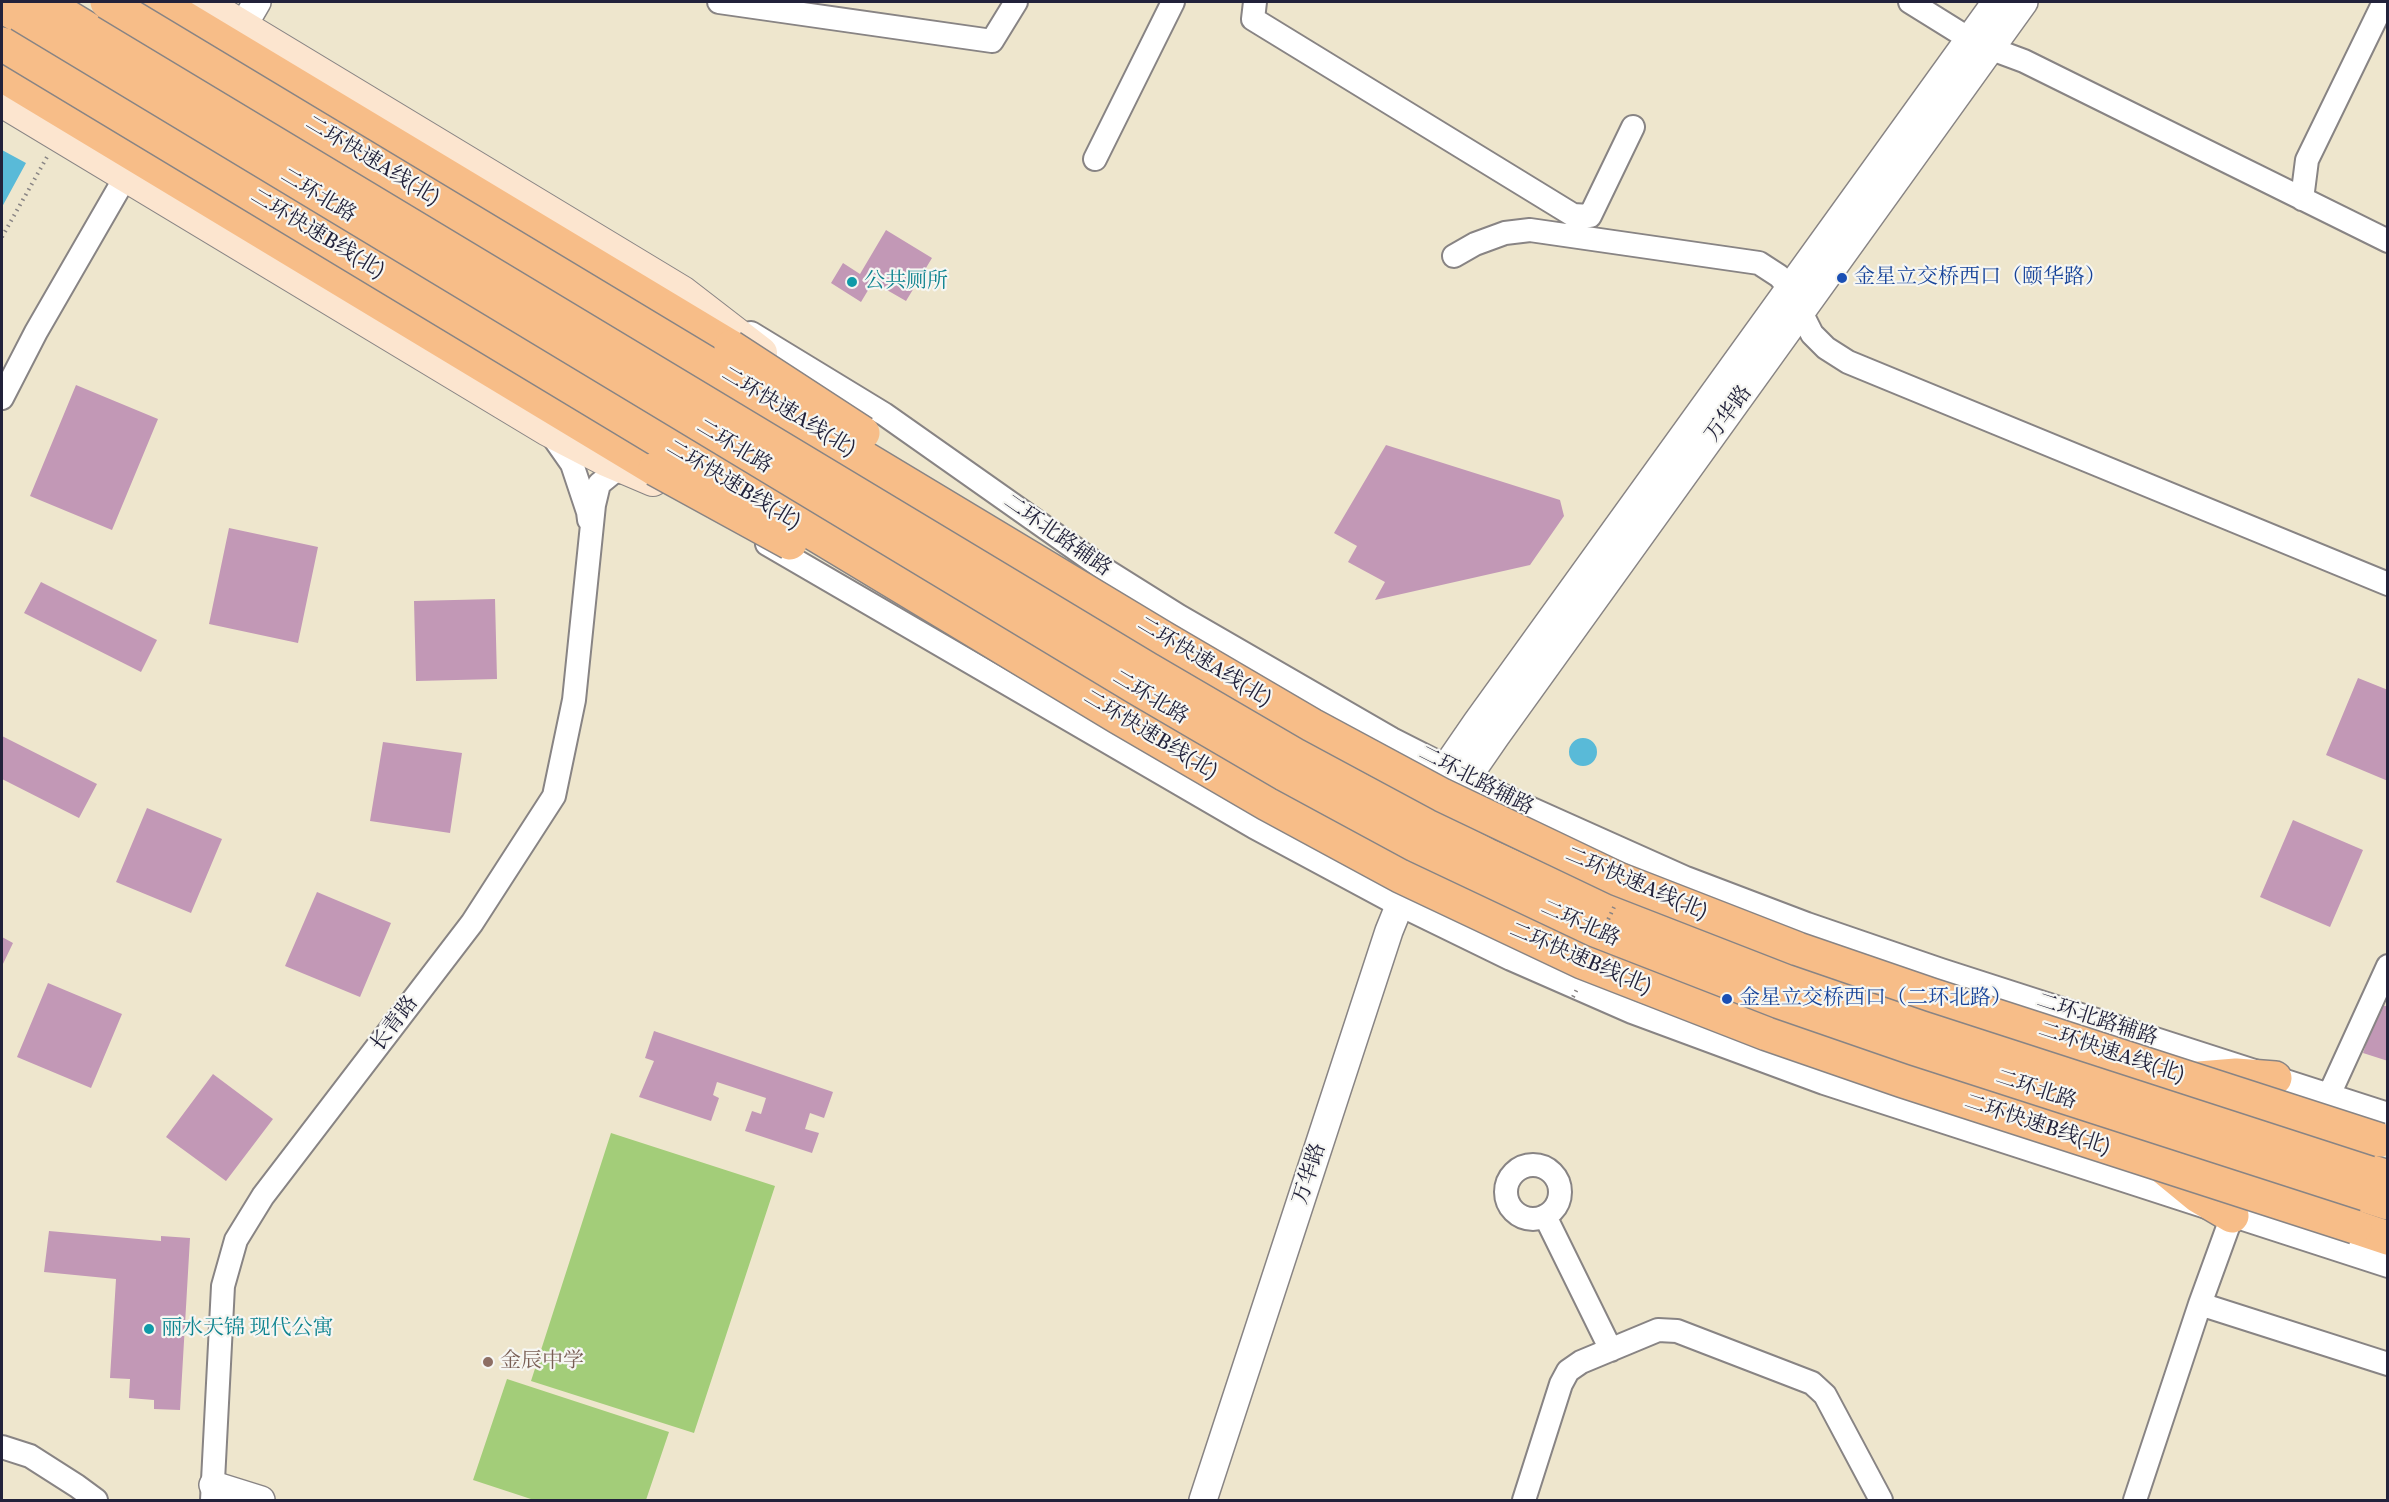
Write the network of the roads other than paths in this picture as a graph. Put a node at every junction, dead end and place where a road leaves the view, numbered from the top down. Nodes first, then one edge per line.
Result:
1 (43, 2) edge
2 (107, 2) edge
3 (158, 2) edge
4 (202, 2) edge
5 (719, 2) edge
6 (1016, 2) edge
7 (1173, 2) edge
8 (1255, 2) edge
9 (1910, 2) edge
10 (1995, 2) edge
11 (2024, 2) edge
12 (2384, 2) edge
13 (2, 6) edge
14 (245, 25) edge
15 (1979, 43) junction
16 (2, 44) edge
17 (2, 75) edge
18 (2, 101) edge
19 (1634, 127) dead end
20 (1095, 159) dead end
21 (126, 176) junction
22 (2302, 199) junction
23 (2388, 241) edge
24 (1454, 256) dead end
25 (650, 272) junction
26 (1790, 289) junction
27 (1802, 314) junction
28 (2, 398) edge
29 (548, 430) junction
30 (636, 473) junction
31 (871, 515) junction
32 (590, 546) junction
33 (2388, 584) edge
34 (1082, 589) junction
35 (1058, 628) junction
36 (1035, 666) junction
37 (1456, 772) junction
38 (1425, 833) junction
39 (1398, 905) junction
40 (2387, 971) edge
41 (2275, 1078) junction
42 (2074, 1089) junction
43 (2329, 1095) junction
44 (2388, 1114) edge
45 (2388, 1143) edge
46 (2388, 1177) edge
47 (2388, 1203) edge
48 (1545, 1216) dead end
49 (2232, 1216) junction
50 (2388, 1238) edge
51 (2388, 1266) edge
52 (2200, 1304) junction
53 (1611, 1350) junction
54 (2388, 1364) edge
55 (2, 1447) edge
56 (212, 1493) edge
57 (96, 1500) edge
58 (261, 1500) edge
59 (1203, 1500) edge
60 (1524, 1500) edge
61 (1881, 1500) edge
62 (2136, 1500) edge

1 - 31 main road, 二环北路
2 - 34 main road, 二环快速A线(北), bridge
3 - 14 main road
4 - 14 main road
5 - 6 street
7 - 20 street
8 - 19 street
9 - 15 street
10 - 15 street, 万华路
11 - 15 street, 万华路
12 - 22 street
13 - 31 main road, 二环北路
14 - 25 main road
14 - 34 main road, bridge
15 - 22 street
15 - 26 street, 万华路
15 - 27 street, 万华路
16 - 36 main road, 二环快速B线(北), bridge
17 - 36 main road, bridge
18 - 21 main road
21 - 28 street
21 - 29 main road
22 - 23 street
24 - 26 street
25 - 35 main road
25 - 37 street, 二环北路辅路
26 - 27 street
26 - 37 street, 万华路
27 - 33 street
27 - 37 street, 万华路
29 - 30 main road
29 - 32 street
30 - 32 street
30 - 35 main road
30 - 39 street
31 - 35 main road, 二环北路
32 - 56 street, 长青路
34 - 45 main road, 二环快速A线(北), bridge
35 - 38 main road, 二环北路
36 - 50 main road, 二环快速B线(北), bridge
37 - 38 street, 万华路
37 - 41 street, 二环北路辅路
38 - 39 street, 万华路
38 - 42 main road, 二环北路
39 - 49 street
39 - 59 street, 万华路
40 - 43 street
41 - 42 main road
41 - 43 street, 二环北路辅路
42 - 46 main road, 二环北路
42 - 47 main road, 二环北路
42 - 49 main road
43 - 44 street, 二环北路辅路
48 - 53 street
49 - 51 street
49 - 52 street
52 - 54 street
52 - 62 street
53 - 60 street
53 - 61 street
55 - 57 street
56 - 58 street

